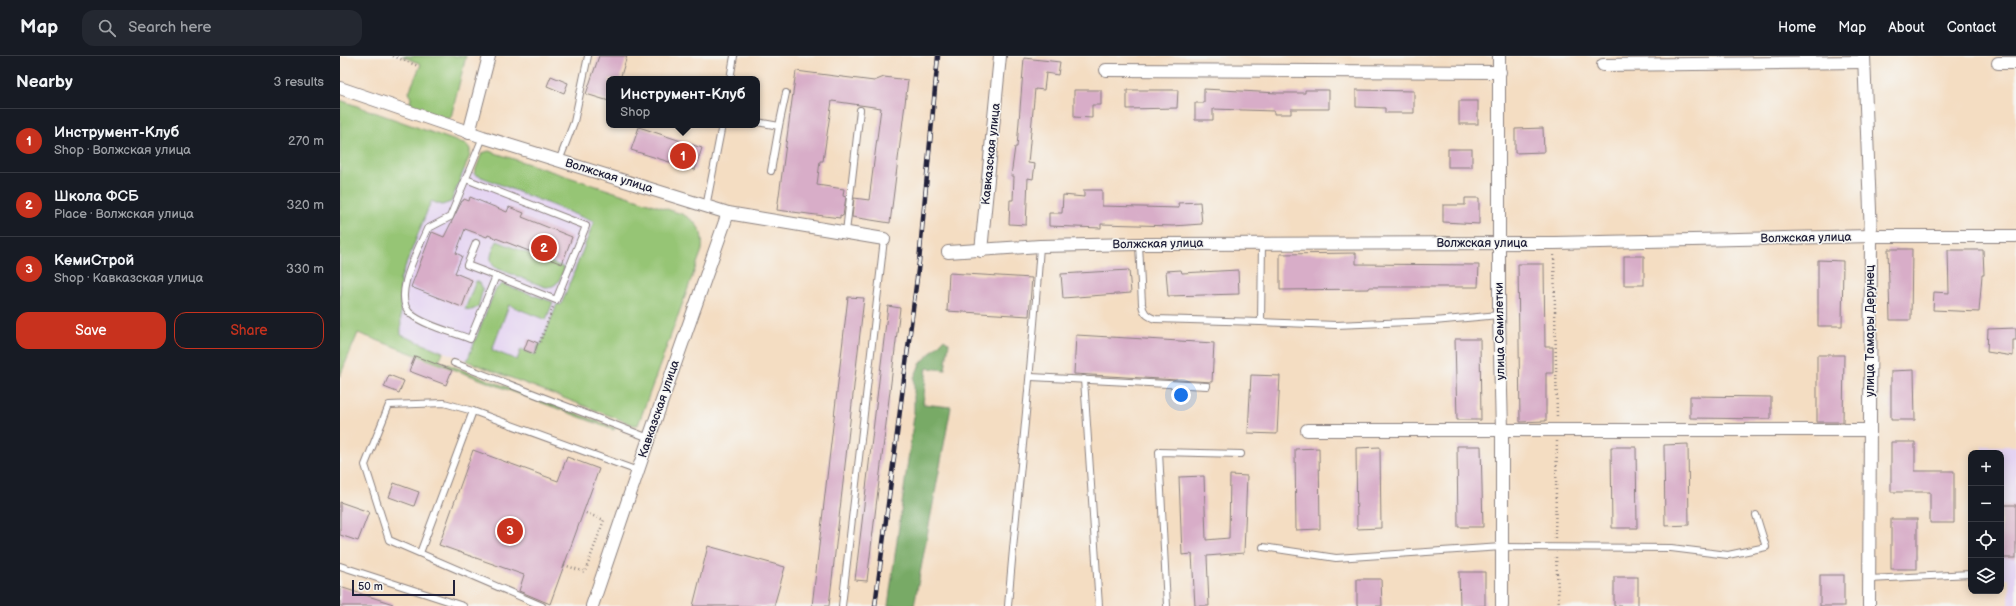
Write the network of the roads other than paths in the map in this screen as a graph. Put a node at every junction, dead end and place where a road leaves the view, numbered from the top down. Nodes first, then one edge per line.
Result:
1 (489, 56) edge
2 (588, 56) edge
3 (734, 56) edge
4 (1000, 56) edge
5 (1499, 56) edge
6 (1864, 59) edge
7 (1998, 63) dead end
8 (2016, 63) edge
9 (1603, 65) dead end
10 (1106, 70) dead end
11 (1500, 72) junction
12 (731, 76) edge
13 (340, 88) edge
14 (786, 93) dead end
15 (860, 110) dead end
16 (760, 123) edge
17 (779, 126) junction
18 (721, 128) edge
19 (469, 132) junction
20 (483, 137) junction
21 (559, 161) junction
22 (770, 171) dead end
23 (466, 179) junction
24 (706, 207) junction
25 (728, 213) junction
26 (846, 232) junction
27 (1871, 236) junction
28 (2016, 236) edge
29 (884, 239) joint
30 (1262, 242) junction
31 (476, 243) dead end
32 (1499, 243) junction
33 (1139, 244) junction
34 (1040, 246) junction
35 (981, 251) junction
36 (948, 252) dead end
37 (496, 276) junction
38 (1499, 315) junction
39 (1261, 322) junction
40 (454, 363) dead end
41 (1031, 377) junction
42 (1084, 380) junction
43 (1207, 386) dead end
44 (473, 411) junction
45 (1307, 430) dead end
46 (1502, 430) junction
47 (1870, 430) junction
48 (649, 438) junction
49 (1240, 454) dead end
50 (638, 471) junction
51 (1756, 515) dead end
52 (1502, 547) junction
53 (1264, 548) dead end
54 (420, 554) junction
55 (340, 566) edge
56 (1968, 574) edge
57 (1869, 579) junction
58 (463, 606) edge
59 (542, 606) edge
60 (592, 606) edge
61 (842, 606) edge
62 (1008, 606) edge
63 (1099, 606) edge
64 (1167, 606) edge
65 (1502, 606) edge
66 (1869, 606) edge

1 - 19 street
2 - 21 lane
3 - 12 lane
4 - 35 street, Кавказская улица
5 - 11 street, улица Семилетки
6 - 9 street
6 - 27 street, улица Тамары Дерунец
7 - 8 street
10 - 11 street
11 - 32 street, улица Семилетки
13 - 19 street, Волжская улица
14 - 17 lane
15 - 26 lane
16 - 17 lane
17 - 22 lane
18 - 24 lane
19 - 20 street, Волжская улица
20 - 21 street, Волжская улица
20 - 23 lane
21 - 24 street, Волжская улица
23 - 37 lane
23 - 37 lane
24 - 25 street, Волжская улица
25 - 26 street, Волжская улица
25 - 48 street, Кавказская улица
26 - 29 street, Волжская улица
27 - 28 street, Волжская улица
27 - 32 street, Волжская улица
27 - 47 street, улица Тамары Дерунец
29 - 61 lane
30 - 32 street, Волжская улица
30 - 33 street, Волжская улица
30 - 39 lane
31 - 37 lane
32 - 38 street, улица Семилетки
33 - 34 street, Волжская улица
33 - 39 lane
34 - 35 street, Волжская улица
34 - 41 lane
35 - 36 street, Волжская улица
38 - 39 lane
38 - 46 street, улица Семилетки
40 - 48 lane
41 - 42 lane
41 - 62 lane
42 - 43 lane
42 - 63 lane
44 - 50 lane
44 - 54 lane
44 - 54 lane
45 - 46 street
46 - 47 street
46 - 52 street, улица Семилетки
47 - 57 street, улица Тамары Дерунец
48 - 50 street, Кавказская улица
49 - 64 lane
50 - 60 street, Кавказская улица
51 - 52 lane
52 - 53 lane
52 - 65 street, улица Семилетки
54 - 59 lane
55 - 58 lane
56 - 57 lane
57 - 66 street, улица Тамары Дерунец

